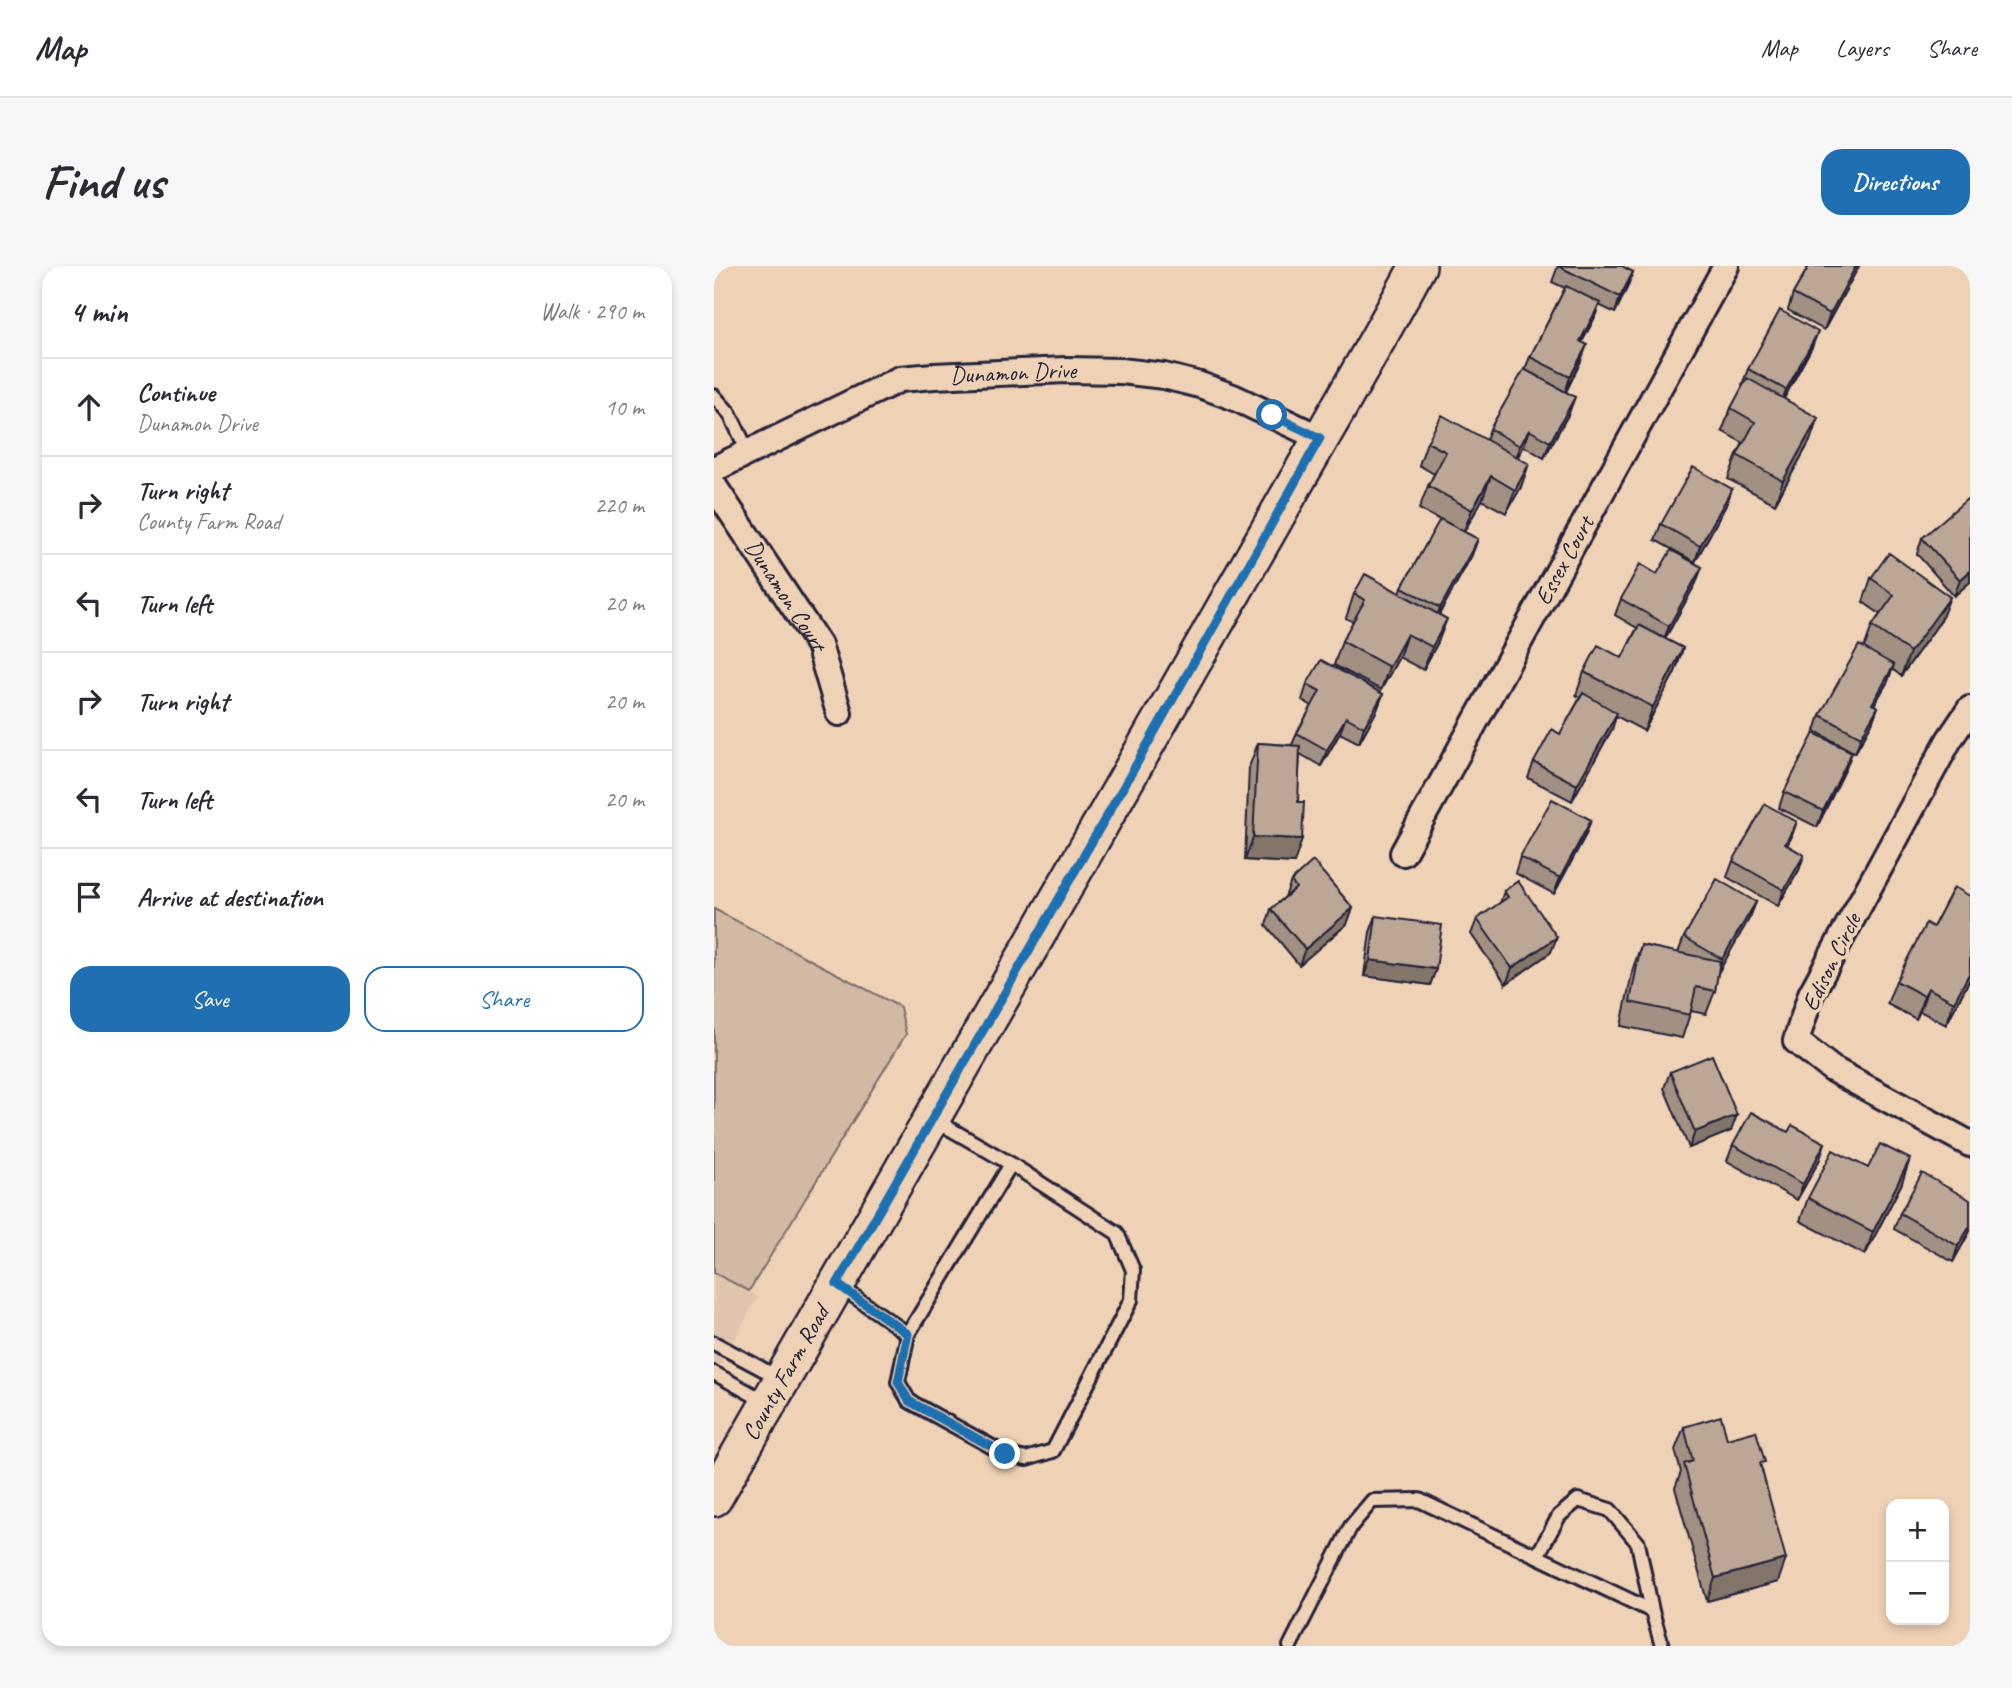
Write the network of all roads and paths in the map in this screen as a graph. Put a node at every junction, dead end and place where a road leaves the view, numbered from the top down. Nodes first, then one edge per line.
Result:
1 (1418, 266) edge
2 (1726, 266) edge
3 (714, 396) edge
4 (1320, 438) junction
5 (748, 452) junction
6 (714, 469) edge
7 (714, 486) edge
8 (1970, 709) edge
9 (839, 713) dead end
10 (1403, 853) dead end
11 (933, 1119) junction
12 (1970, 1143) edge
13 (1011, 1164) junction
14 (837, 1284) junction
15 (908, 1334) junction
16 (714, 1343) edge
17 (714, 1373) edge
18 (775, 1391) junction
19 (714, 1498) edge
20 (1536, 1556) junction
21 (1652, 1611) junction
22 (1290, 1646) edge
23 (1662, 1646) edge

1 - 4 main road, County Farm Road
2 - 10 street, Essex Court
3 - 5 lane
4 - 5 street, Dunamon Drive
4 - 11 main road, County Farm Road
5 - 6 street, Dunamon Drive
7 - 9 street, Dunamon Court
8 - 12 street, Edison Circle
11 - 13 lane
11 - 14 main road, County Farm Road
13 - 15 lane
13 - 15 lane
14 - 15 lane
14 - 18 main road, County Farm Road
16 - 18 lane
17 - 18 lane
18 - 19 main road, County Farm Road
20 - 21 lane
20 - 21 lane
20 - 22 lane
21 - 23 lane

